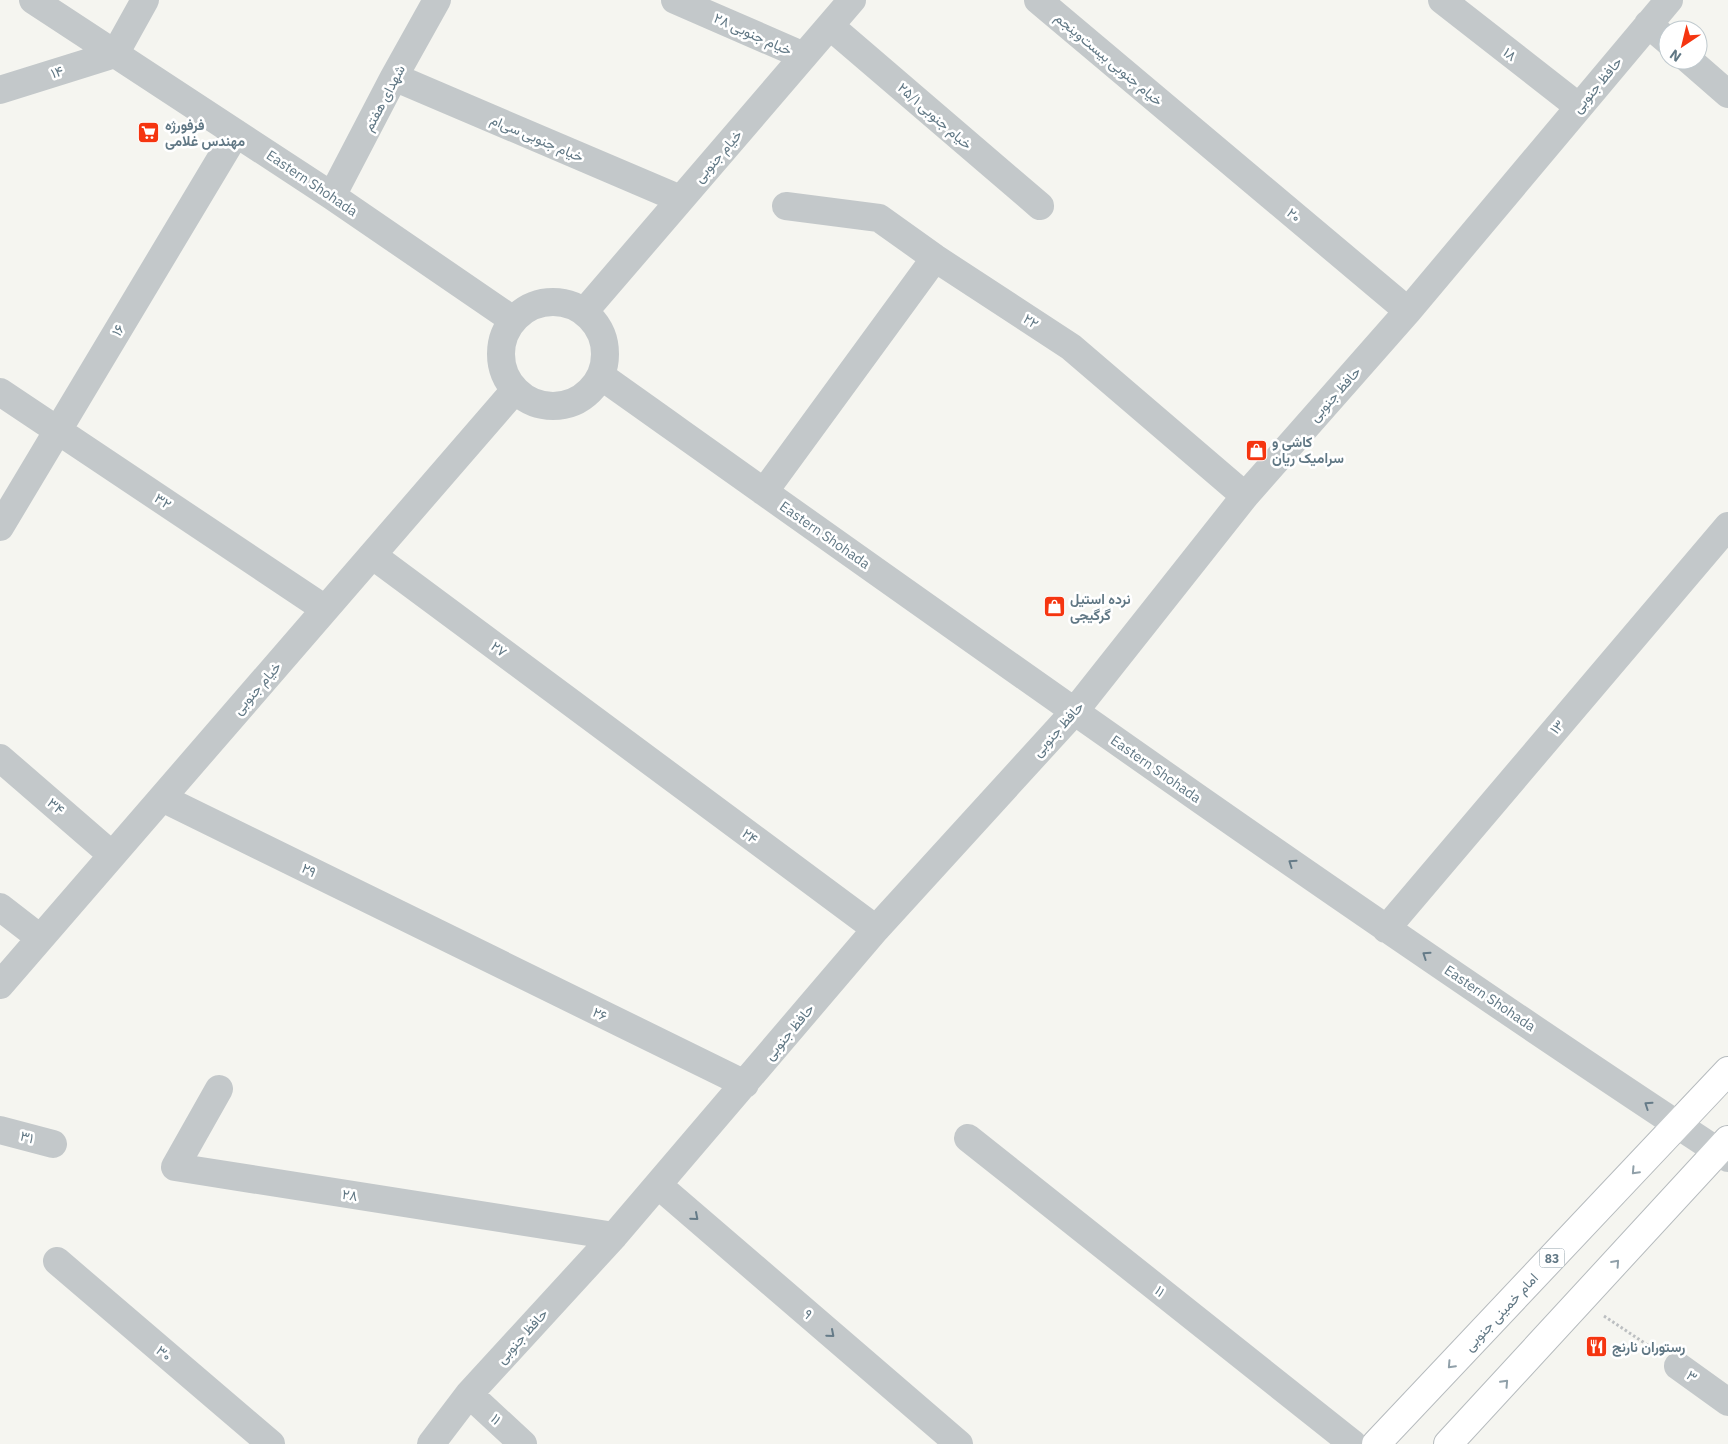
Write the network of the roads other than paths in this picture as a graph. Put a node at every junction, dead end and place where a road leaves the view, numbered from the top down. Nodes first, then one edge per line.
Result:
1 (33, 0) edge
2 (145, 0) edge
3 (437, 0) edge
4 (675, 0) edge
5 (852, 0) edge
6 (1038, 0) edge
7 (1442, 0) edge
8 (1669, 0) edge
9 (1662, 20) edge
10 (830, 26) junction
11 (1658, 33) edge
12 (115, 54) junction
13 (804, 56) junction
14 (1700, 70) edge
15 (394, 77) junction
16 (0, 90) edge
17 (1728, 94) edge
18 (1579, 108) junction
19 (1179, 118) joint
20 (236, 133) junction
21 (332, 196) junction
22 (680, 199) junction
23 (786, 206) dead end
24 (1040, 206) dead end
25 (935, 258) junction
26 (1408, 311) junction
27 (584, 312) junction
28 (513, 320) junction
29 (601, 376) junction
30 (515, 390) junction
31 (0, 392) edge
32 (58, 431) junction
33 (764, 492) junction
34 (1244, 496) junction
35 (1728, 526) edge
36 (0, 527) edge
37 (372, 555) junction
38 (325, 609) junction
39 (1074, 712) junction
40 (625, 743) joint
41 (0, 758) edge
42 (162, 798) junction
43 (112, 855) junction
44 (0, 906) edge
45 (876, 929) junction
46 (1386, 929) junction
47 (40, 938) junction
48 (456, 943) joint
49 (0, 985) edge
50 (1728, 1071) edge
51 (744, 1084) junction
52 (220, 1089) dead end
53 (1678, 1125) junction
54 (0, 1130) edge
55 (968, 1138) dead end
56 (53, 1144) dead end
57 (1725, 1150) edge
58 (658, 1185) junction
59 (614, 1236) junction
60 (57, 1261) dead end
61 (1678, 1366) road end
62 (469, 1394) junction
63 (1728, 1402) edge
64 (271, 1444) edge
65 (431, 1444) edge
66 (523, 1444) edge
67 (958, 1444) edge
68 (1353, 1444) edge
69 (1376, 1444) edge
70 (1448, 1444) edge

1 - 12 street, Eastern Shohada
2 - 12 street
3 - 15 street, شهدای هفتم
4 - 13 street, خیام جنوبی ۲۸
5 - 10 street, خیام جنوبی
6 - 19 street, خیام جنوبی بیست‌وپنجم
7 - 18 street, ۱۸
8 - 9 street, حافظ جنوبی
10 - 13 street, خیام جنوبی
10 - 24 street, خیام جنوبی ۲۵/۱
11 - 18 street, حافظ جنوبی
12 - 16 street, ۱۴
12 - 20 street, Eastern Shohada
13 - 22 street, خیام جنوبی
14 - 17 street
15 - 21 street, شهدای هفتم
15 - 22 street, خیام جنوبی سی‌ام
18 - 26 street, حافظ جنوبی
19 - 26 street, ۲۰
20 - 21 street, Eastern Shohada
20 - 32 street, ۱۶
21 - 28 street, Eastern Shohada
22 - 27 street, خیام جنوبی
23 - 25 street, ۲۲
25 - 33 street
25 - 34 street, ۲۲
26 - 34 street, حافظ جنوبی
27 - 28 street
27 - 29 street
28 - 30 street
29 - 30 street
29 - 33 street, Eastern Shohada
30 - 37 street, خیام جنوبی
31 - 32 street, ۳۲
32 - 36 street, ۱۶
32 - 38 street, ۳۲
33 - 39 street, Eastern Shohada
34 - 39 street, حافظ جنوبی
35 - 46 street, ۱۳
37 - 38 street, خیام جنوبی
37 - 40 street, ۲۷
38 - 42 street, خیام جنوبی
39 - 45 street, حافظ جنوبی
46 -> 39 street, Eastern Shohada
40 - 45 street, ۲۴
41 - 43 street, ۳۴
42 - 43 street, خیام جنوبی
42 - 48 street, ۲۹
43 - 47 street, خیام جنوبی
44 - 47 street
45 - 51 street, حافظ جنوبی
53 -> 46 street, Eastern Shohada
47 - 49 street, خیام جنوبی
48 - 51 street, ۲۶
50 - 53 main road, امام خمینی جنوبی / 83
51 - 58 street, حافظ جنوبی
52 - 59 street, ۲۸
53 - 57 street, Eastern Shohada
53 -> 69 main road, امام خمینی جنوبی / 83
54 - 56 street, ۳۱
55 - 68 street, ۱۱
70 -> 57 main road
58 - 59 street, حافظ جنوبی
58 -> 67 street, ۹
59 - 62 street, حافظ جنوبی
60 - 64 street, ۳۰
61 - 63 street, ۳
62 - 65 street, حافظ جنوبی
62 - 66 street, ۱۱

